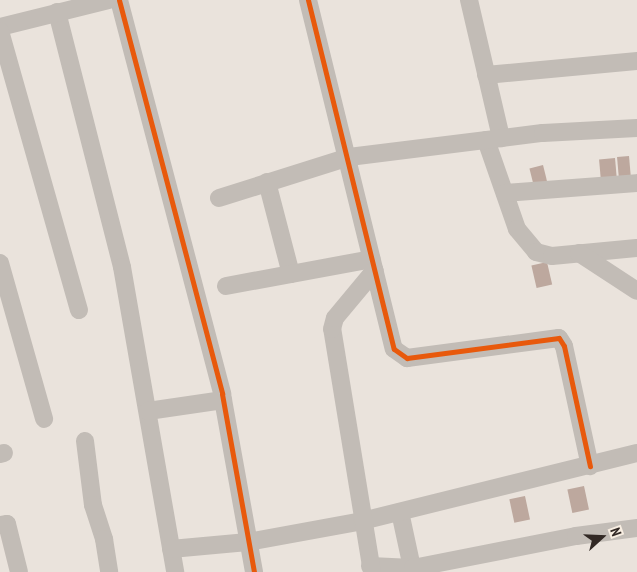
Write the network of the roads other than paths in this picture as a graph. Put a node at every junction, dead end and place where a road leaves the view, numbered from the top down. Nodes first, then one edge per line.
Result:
1 (109, 0) edge
2 (119, 0) edge
3 (308, 0) edge
4 (469, 0) edge
5 (38, 8) edge
6 (56, 12) junction
7 (0, 27) edge
8 (0, 31) edge
9 (637, 61) edge
10 (486, 75) junction
11 (637, 128) edge
12 (494, 139) junction
13 (349, 157) junction
14 (267, 182) junction
15 (637, 183) edge
16 (504, 193) junction
17 (219, 198) dead end
18 (637, 248) edge
19 (579, 253) junction
20 (0, 263) edge
21 (374, 265) junction
22 (291, 274) junction
23 (226, 286) dead end
24 (636, 290) edge
25 (79, 310) dead end
26 (223, 400) junction
27 (148, 411) junction
28 (44, 419) dead end
29 (85, 442) dead end
30 (637, 453) edge
31 (590, 466) junction
32 (400, 512) junction
33 (362, 521) junction
34 (0, 525) edge
35 (637, 528) edge
36 (248, 542) junction
37 (171, 549) junction
38 (371, 569) edge
39 (413, 570) edge
40 (19, 572) edge
41 (109, 572) edge
42 (175, 572) edge
43 (254, 572) edge

1 - 6 street
2 - 26 street
3 - 13 street
4 - 10 street
5 - 6 street
5 - 7 street
6 - 27 street
8 - 25 street
9 - 10 street
10 - 12 street
11 - 12 street
12 - 13 street
12 - 16 street
13 - 14 street
13 - 21 street
14 - 17 street
14 - 22 street
15 - 16 street
16 - 19 street
18 - 19 street
19 - 24 street
20 - 28 street
21 - 22 street
21 - 31 street
21 - 33 street
22 - 23 street
26 - 27 street
26 - 36 street
27 - 37 street
29 - 41 street
30 - 31 street
31 - 32 street
32 - 33 street
32 - 39 street
33 - 36 street
33 - 38 street
34 - 40 street
35 - 39 street
36 - 37 street
36 - 43 street
37 - 42 street
38 - 39 street

